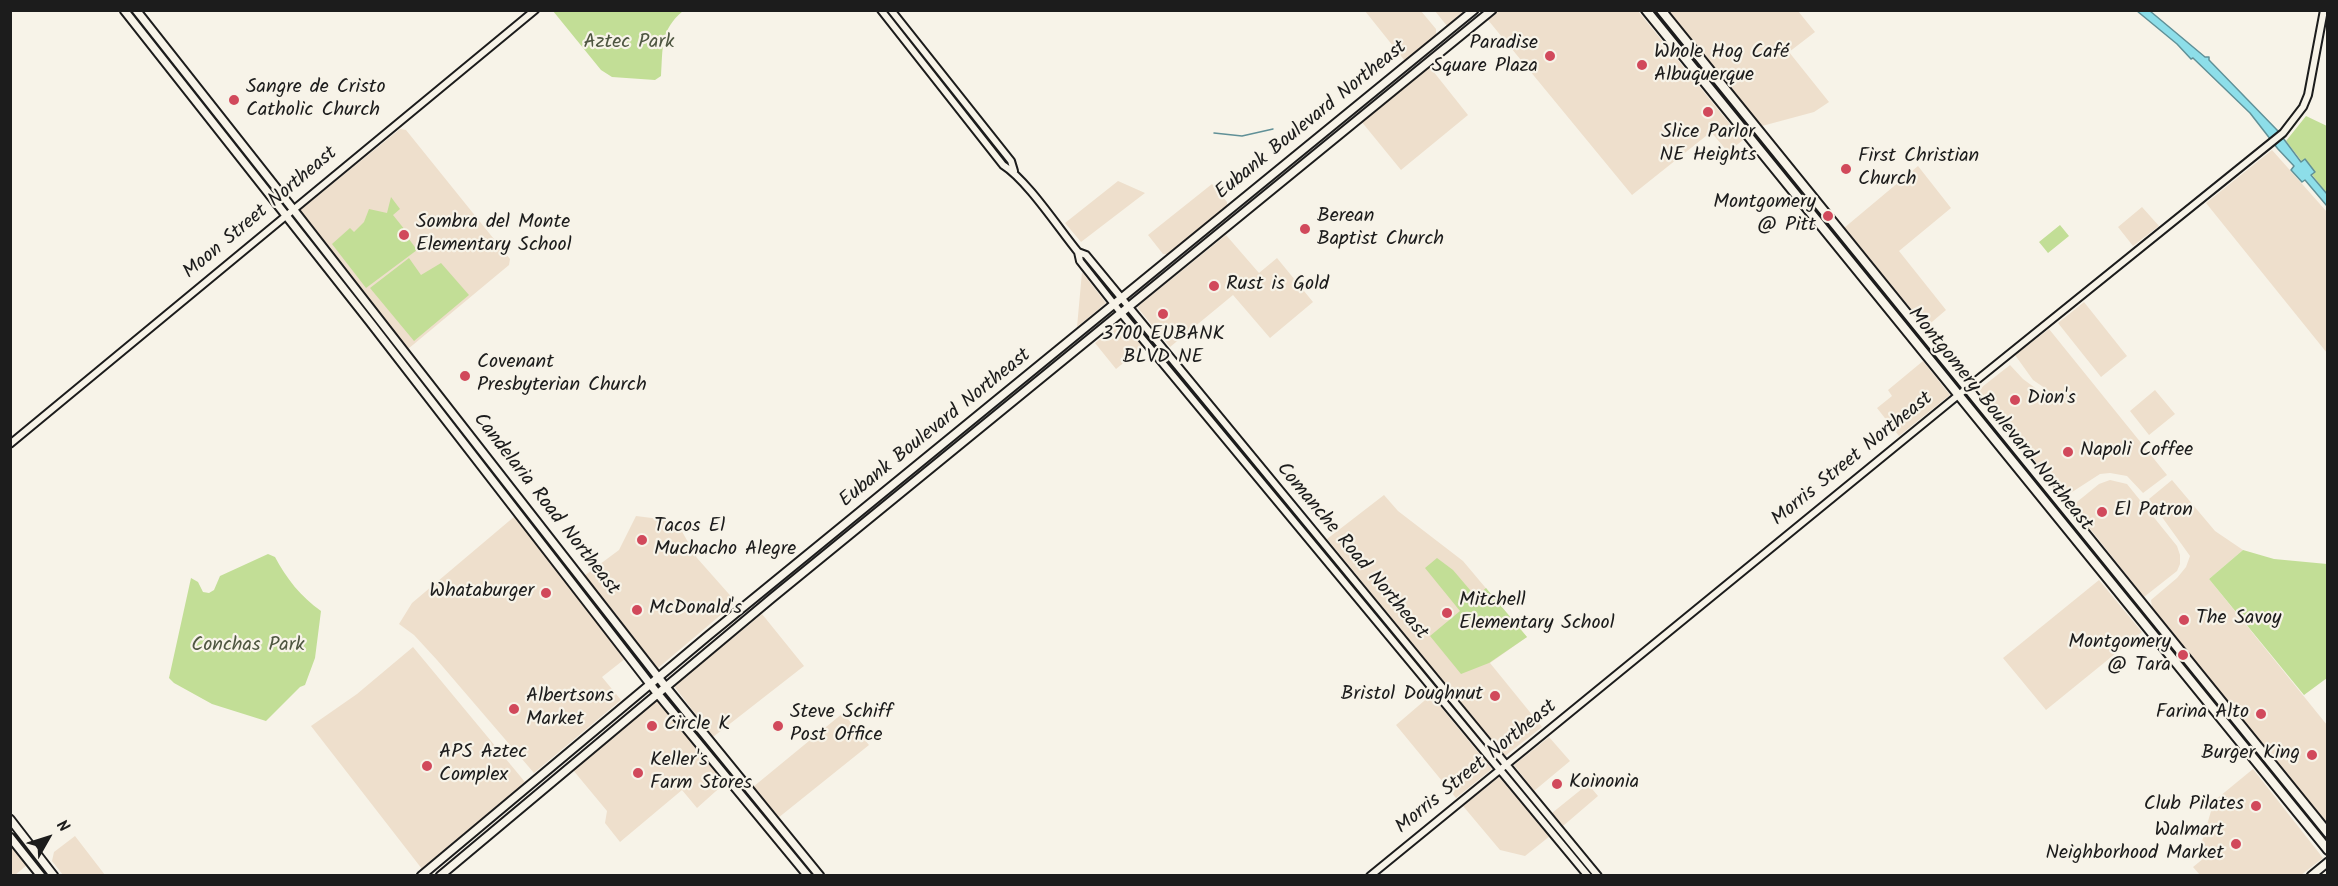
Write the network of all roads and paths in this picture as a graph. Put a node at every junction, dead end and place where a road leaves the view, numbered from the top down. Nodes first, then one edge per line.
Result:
1 (124, 10) edge
2 (136, 10) edge
3 (535, 10) edge
4 (881, 10) edge
5 (891, 10) edge
6 (1474, 10) edge
7 (1492, 10) edge
8 (1646, 10) edge
9 (1661, 10) edge
10 (2324, 10) edge
11 (1014, 172) junction
12 (293, 208) junction
13 (286, 214) junction
14 (1078, 252) junction
15 (1120, 299) junction
16 (1114, 304) junction
17 (1128, 308) junction
18 (1121, 313) junction
19 (1967, 388) junction
20 (1958, 395) junction
21 (10, 444) edge
22 (658, 678) junction
23 (650, 683) junction
24 (665, 686) junction
25 (657, 693) junction
26 (1507, 765) junction
27 (1500, 770) junction
28 (10, 819) edge
29 (2328, 833) edge
30 (10, 837) edge
31 (2328, 850) edge
32 (2328, 862) edge
33 (41, 876) edge
34 (54, 876) edge
35 (421, 876) edge
36 (440, 876) edge
37 (808, 876) edge
38 (820, 876) edge
39 (1370, 876) edge
40 (1588, 876) edge
41 (1598, 876) edge
42 (2311, 876) edge

1 - 13 main road, Candelaria Road Northeast
2 - 12 main road, Candelaria Road Northeast
3 - 12 street, Moon Street Northeast
4 - 11 street, Comanche Road Northeast
5 - 11 street, Comanche Road Northeast
6 - 15 main road, Eubank Boulevard Northeast
7 - 17 main road, Eubank Boulevard Northeast
8 - 20 main road, Montgomery Boulevard Northeast
9 - 19 main road, Montgomery Boulevard Northeast
10 - 19 street, Morris Street Northeast
11 - 14 street, Comanche Road Northeast
12 - 13 street, Moon Street Northeast
12 - 22 main road, Candelaria Road Northeast
13 - 21 street, Moon Street Northeast
13 - 23 main road, Candelaria Road Northeast
14 - 15 street, Comanche Road Northeast
14 - 16 street, Comanche Road Northeast
15 - 16 main road, Eubank Boulevard Northeast
15 - 17 street, Comanche Road Northeast
16 - 18 street, Comanche Road Northeast
16 - 22 main road, Eubank Boulevard Northeast
17 - 18 main road, Eubank Boulevard Northeast
17 - 26 street, Comanche Road Northeast
18 - 24 main road, Eubank Boulevard Northeast
18 - 27 street, Comanche Road Northeast
19 - 20 street, Morris Street Northeast
19 - 29 main road, Montgomery Boulevard Northeast
20 - 26 street, Morris Street Northeast
20 - 31 main road, Montgomery Boulevard Northeast
22 - 23 main road, Eubank Boulevard Northeast
22 - 24 main road, Candelaria Road Northeast
23 - 25 main road, Candelaria Road Northeast
23 - 35 main road, Eubank Boulevard Northeast
24 - 25 main road, Eubank Boulevard Northeast
24 - 38 main road, Candelaria Road Northeast
25 - 36 main road, Eubank Boulevard Northeast
25 - 37 main road, Candelaria Road Northeast
26 - 27 street, Morris Street Northeast
26 - 41 street, Comanche Road Northeast
27 - 39 street, Morris Street Northeast
27 - 40 street, Comanche Road Northeast
28 - 34 main road
30 - 33 main road
32 - 42 main road

